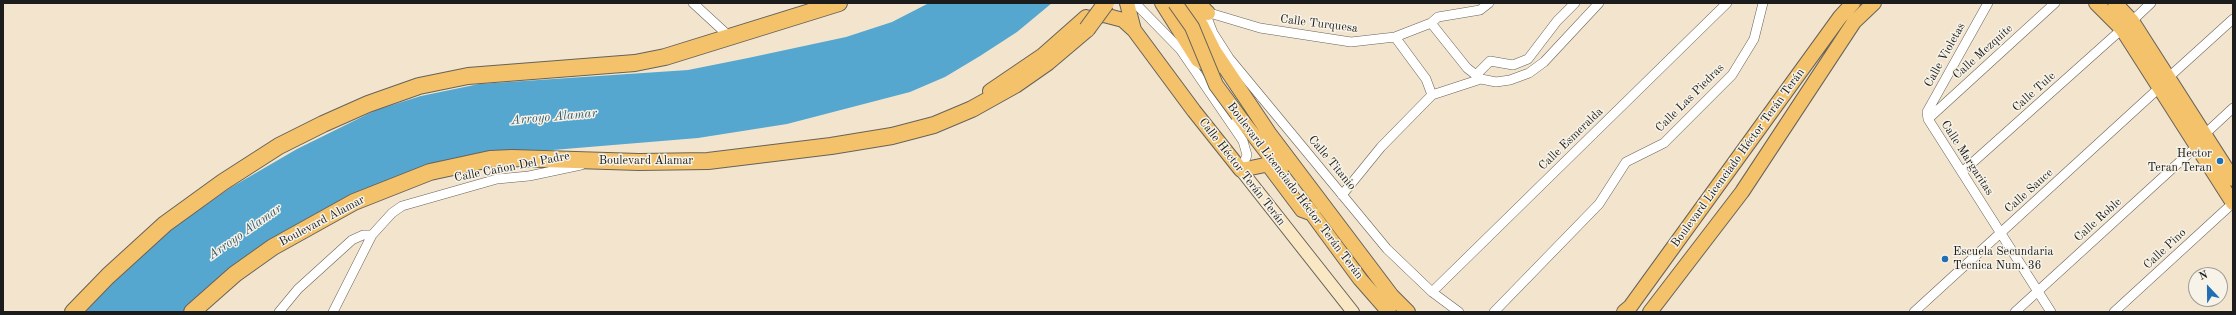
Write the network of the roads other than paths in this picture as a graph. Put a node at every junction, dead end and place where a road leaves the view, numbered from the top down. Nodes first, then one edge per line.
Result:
1 (693, 3) edge
2 (839, 3) edge
3 (1098, 3) edge
4 (1106, 3) edge
5 (1128, 3) edge
6 (1135, 3) edge
7 (1162, 3) edge
8 (1175, 3) edge
9 (1489, 3) edge
10 (1575, 3) edge
11 (1600, 3) edge
12 (1727, 3) edge
13 (1763, 3) edge
14 (1853, 3) edge
15 (1874, 3) edge
16 (1988, 3) edge
17 (2055, 3) edge
18 (2096, 3) edge
19 (2115, 3) edge
20 (2151, 3) edge
21 (1196, 6) edge
22 (2233, 19) edge
23 (1431, 23) junction
24 (2127, 25) junction
25 (1083, 26) junction
26 (1134, 30) junction
27 (730, 37) junction
28 (1395, 37) junction
29 (1478, 77) junction
30 (2169, 77) junction
31 (1235, 82) junction
32 (2159, 88) junction
33 (1432, 95) junction
34 (2233, 108) edge
35 (1928, 118) junction
36 (2201, 140) junction
37 (598, 162) junction
38 (1241, 170) junction
39 (1962, 172) junction
40 (2233, 179) edge
41 (1342, 195) junction
42 (2233, 203) edge
43 (1313, 214) junction
44 (2001, 233) junction
45 (372, 235) junction
46 (2038, 291) junction
47 (1432, 292) junction
48 (73, 312) edge
49 (192, 312) edge
50 (279, 312) edge
51 (333, 312) edge
52 (1353, 312) edge
53 (1389, 312) edge
54 (1408, 312) edge
55 (1459, 312) edge
56 (1494, 312) edge
57 (1624, 312) edge
58 (1650, 312) edge
59 (1914, 312) edge
60 (2015, 312) edge
61 (2051, 312) edge
62 (2114, 312) edge

1 - 27 street
2 - 27 highway
3 - 25 main road
4 - 25 highway, Boulevard Alamar, bridge
5 - 26 main road, Calle Héctor Terán Terán
6 - 38 street, Boulevard Licenciado Héctor Terán Terán
7 - 31 main road, Boulevard Licenciado Héctor Terán Terán
8 - 43 main road, Boulevard Licenciado Héctor Terán Terán, bridge
9 - 23 street, Calle Turquesa
10 - 29 street
11 - 29 street
12 - 47 street, Calle Esmeralda
13 - 56 street, Calle Las Piedras
14 - 57 main road, Boulevard Licenciado Héctor Terán Terán
15 - 58 main road, Boulevard Licenciado Héctor Terán Terán
16 - 35 street, Calle Violetas
17 - 35 street, Calle Mezquite
18 - 24 main road
19 - 24 main road
20 - 24 street, Calle Tule
21 - 28 street, Calle Turquesa
21 - 31 main road, Boulevard Licenciado Héctor Terán Terán
21 - 41 street, Calle Titanio
22 - 30 street
23 - 28 street, Calle Turquesa
23 - 29 street
24 - 30 main road
24 - 32 main road
24 - 39 street, Calle Tule
25 - 26 main road, Calle Héctor Terán Terán
25 - 37 highway, Boulevard Alamar
26 - 38 main road, Calle Héctor Terán Terán
27 - 48 highway
28 - 33 street
29 - 33 street
30 - 36 main road
31 - 54 main road, Boulevard Licenciado Héctor Terán Terán
32 - 36 main road
32 - 44 street, Calle Sauce
33 - 41 street
34 - 36 street, Calle Roble
35 - 39 street, Calle Margaritas
36 - 40 main road
36 - 42 main road
36 - 46 street, Calle Roble
37 - 45 street, Calle Cañon Del Padre
37 - 49 highway, Boulevard Alamar
38 - 43 main road
38 - 52 street, Calle Héctor Terán Terán
39 - 44 street, Calle Margaritas
41 - 47 street, Calle Titanio
42 - 62 street, Calle Pino
43 - 53 main road, Boulevard Licenciado Héctor Terán Terán
44 - 46 street, Calle Margaritas
44 - 59 street, Calle Sauce
45 - 50 street
45 - 51 street, Calle Cañon Del Padre
46 - 60 street, Calle Roble
46 - 61 street, Calle Margaritas
47 - 55 street, Calle Titanio

